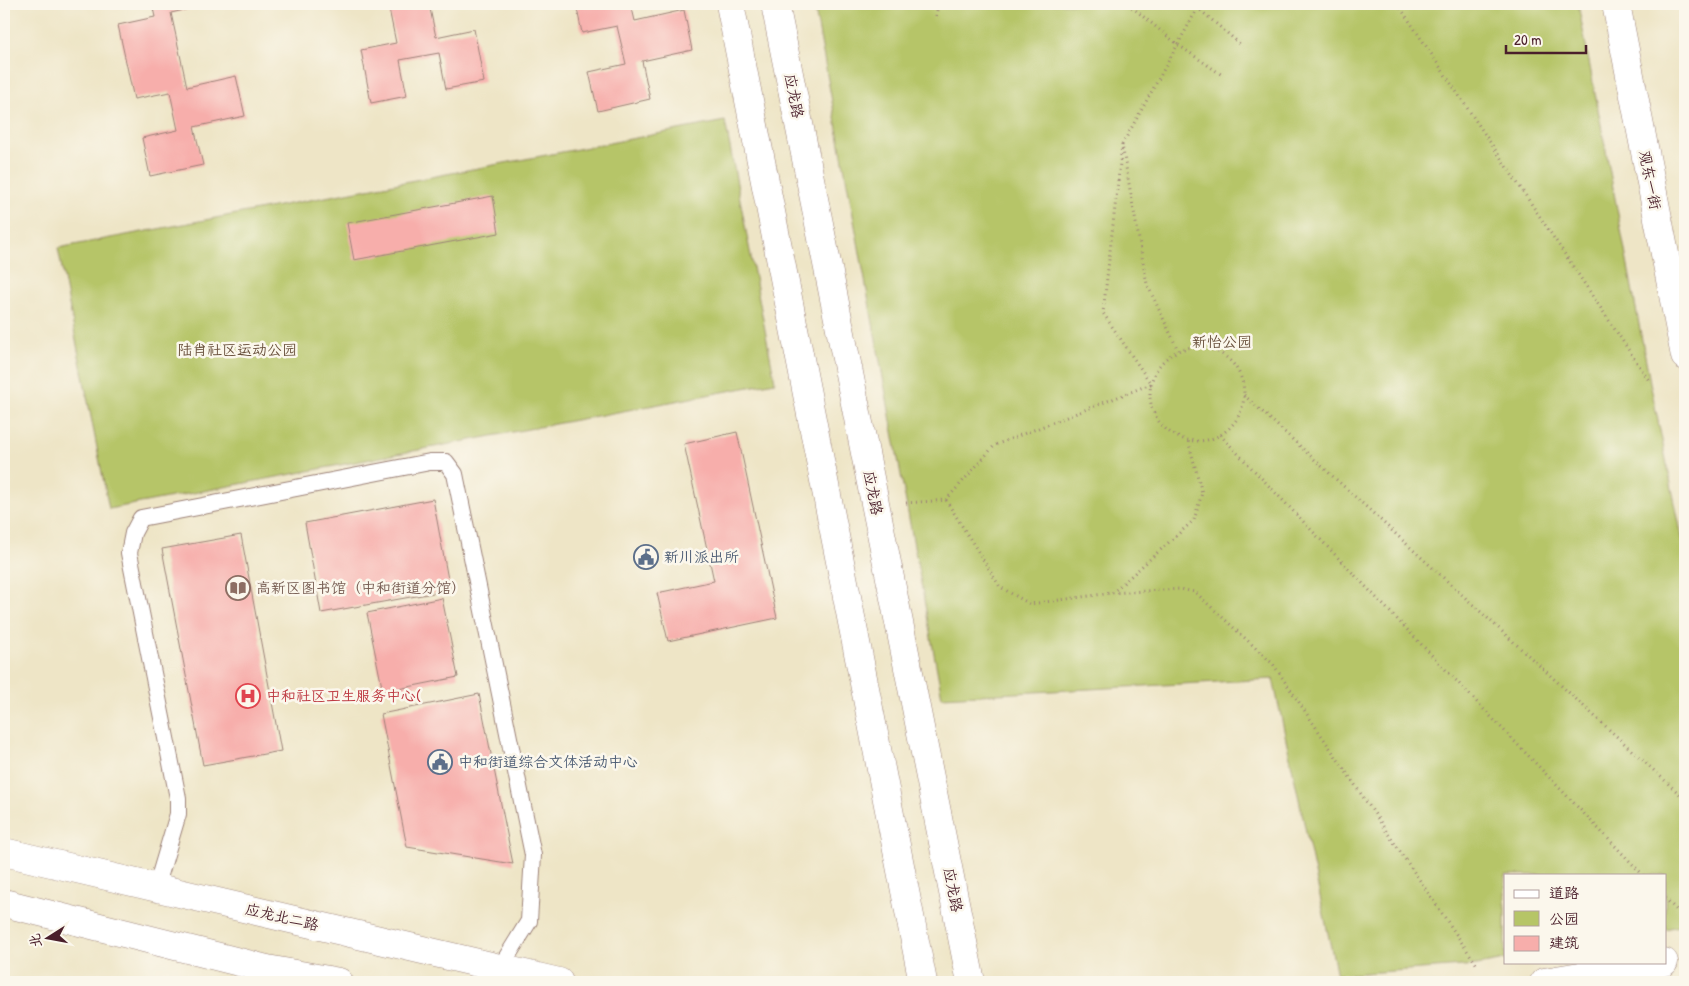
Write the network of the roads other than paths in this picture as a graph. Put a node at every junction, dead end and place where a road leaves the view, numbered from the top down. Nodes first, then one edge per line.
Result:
1 (730, 4) edge
2 (775, 4) edge
3 (1616, 4) edge
4 (1685, 356) edge
5 (4, 852) edge
6 (156, 888) junction
7 (4, 903) edge
8 (1685, 959) edge
9 (1666, 962) edge
10 (1652, 964) edge
11 (500, 968) junction
12 (339, 982) edge
13 (559, 982) edge
14 (923, 982) edge
15 (971, 982) edge
16 (1544, 982) edge

1 - 14 street
2 - 15 street, 应龙路
3 - 4 street, 观东一街
5 - 6 street, 应龙北二路
6 - 11 street, 应龙北二路
6 - 11 lane
7 - 12 street
8 - 9 street
10 - 16 street
11 - 13 street, 应龙北二路

